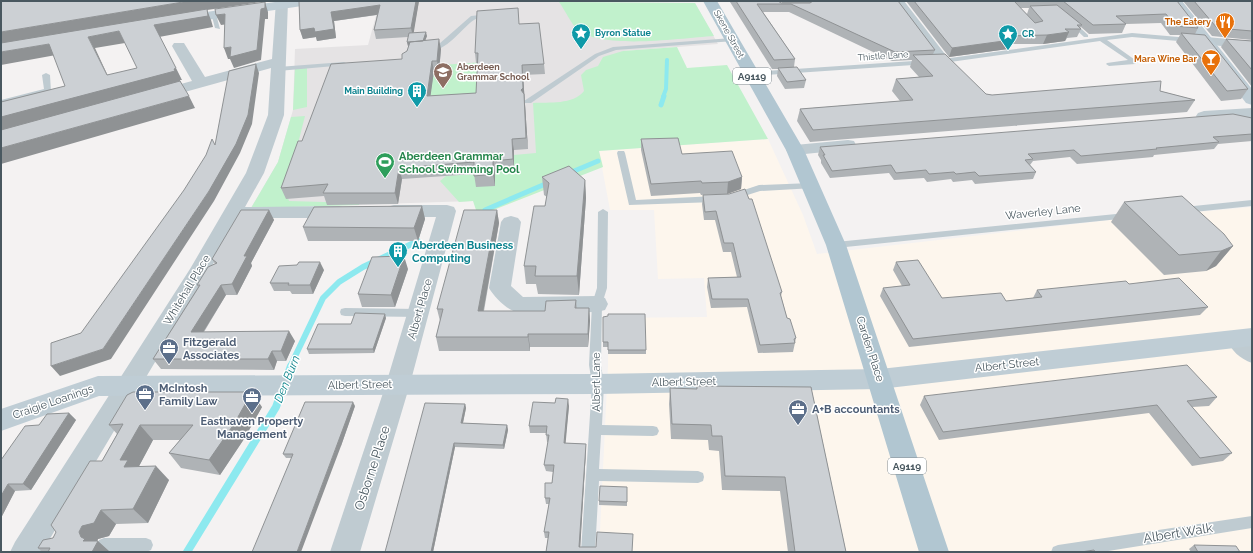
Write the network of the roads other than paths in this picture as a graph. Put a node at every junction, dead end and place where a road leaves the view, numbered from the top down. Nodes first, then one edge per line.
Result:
1 (309, 1) edge
2 (710, 1) edge
3 (898, 1) edge
4 (1175, 1) edge
5 (282, 2) edge
6 (213, 14) junction
7 (496, 16) edge
8 (1065, 18) edge
9 (167, 22) edge
10 (218, 28) edge
11 (1086, 36) dead end
12 (1101, 39) junction
13 (732, 40) junction
14 (1206, 41) junction
15 (179, 46) dead end
16 (1252, 46) edge
17 (421, 48) edge
18 (943, 61) junction
19 (349, 63) edge
20 (1109, 64) dead end
21 (278, 66) junction
22 (751, 74) junction
23 (46, 75) dead end
24 (201, 83) junction
25 (140, 100) edge
26 (1252, 100) edge
27 (528, 101) dead end
28 (1, 102) edge
29 (1252, 113) edge
30 (1187, 118) edge
31 (862, 144) edge
32 (795, 150) junction
33 (621, 153) dead end
34 (811, 186) junction
35 (1252, 203) edge
36 (1174, 211) edge
37 (354, 212) edge
38 (377, 212) edge
39 (603, 212) dead end
40 (231, 214) junction
41 (1134, 215) edge
42 (511, 222) dead end
43 (836, 245) junction
44 (597, 304) junction
45 (345, 312) dead end
46 (419, 313) junction
47 (1247, 344) edge
48 (880, 379) junction
49 (398, 384) junction
50 (598, 384) junction
51 (129, 385) junction
52 (1, 420) edge
53 (595, 430) junction
54 (653, 431) dead end
55 (592, 475) junction
56 (698, 477) dead end
57 (1252, 522) edge
58 (104, 545) dead end
59 (146, 545) dead end
60 (32, 548) edge
61 (345, 552) edge
62 (588, 552) edge
63 (934, 552) edge
64 (1058, 552) edge

1 - 5 street
2 - 13 main road, Skene Street / A9119
3 - 18 street
4 - 14 street
5 - 6 street
5 - 21 street, Whitehall Place
6 - 9 street
6 - 10 lane
7 - 17 lane
8 - 11 lane
12 - 14 lane, Thistle Lane
12 - 18 lane, Thistle Lane
12 - 20 lane
13 - 22 main road, Skene Street / A9119
13 - 27 lane
14 - 16 street
14 - 26 street
15 - 24 street
18 - 22 lane, Thistle Lane
19 - 21 lane
21 - 24 street
21 - 40 street, Whitehall Place
22 - 32 main road, Skene Street / A9119
23 - 28 lane
24 - 25 street
29 - 30 street
31 - 32 street
32 - 34 main road, Carden Place / A9119
33 - 34 lane
34 - 43 main road, Carden Place / A9119
35 - 36 lane
37 - 40 street
38 - 46 street, Albert Place
39 - 44 lane, Albert Lane
40 - 51 street, Whitehall Place
41 - 43 lane, Waverley Lane
42 - 44 street
43 - 48 main road, Carden Place / A9119
44 - 50 lane, Albert Lane
45 - 46 lane
46 - 49 street, Albert Place
47 - 48 street, Albert Street
48 - 50 street, Albert Street
48 - 63 main road, Carden Place / A9119
49 - 50 street, Albert Street
49 - 51 street, Albert Street
49 - 61 street, Osborne Place
50 - 53 lane, Albert Lane
51 - 52 street, Craigie Loanings
51 - 60 street, Whitehall Place
53 - 54 lane
53 - 55 lane, Albert Lane
55 - 56 lane
55 - 62 lane, Albert Lane
57 - 64 lane, Albert Walk
58 - 59 lane

